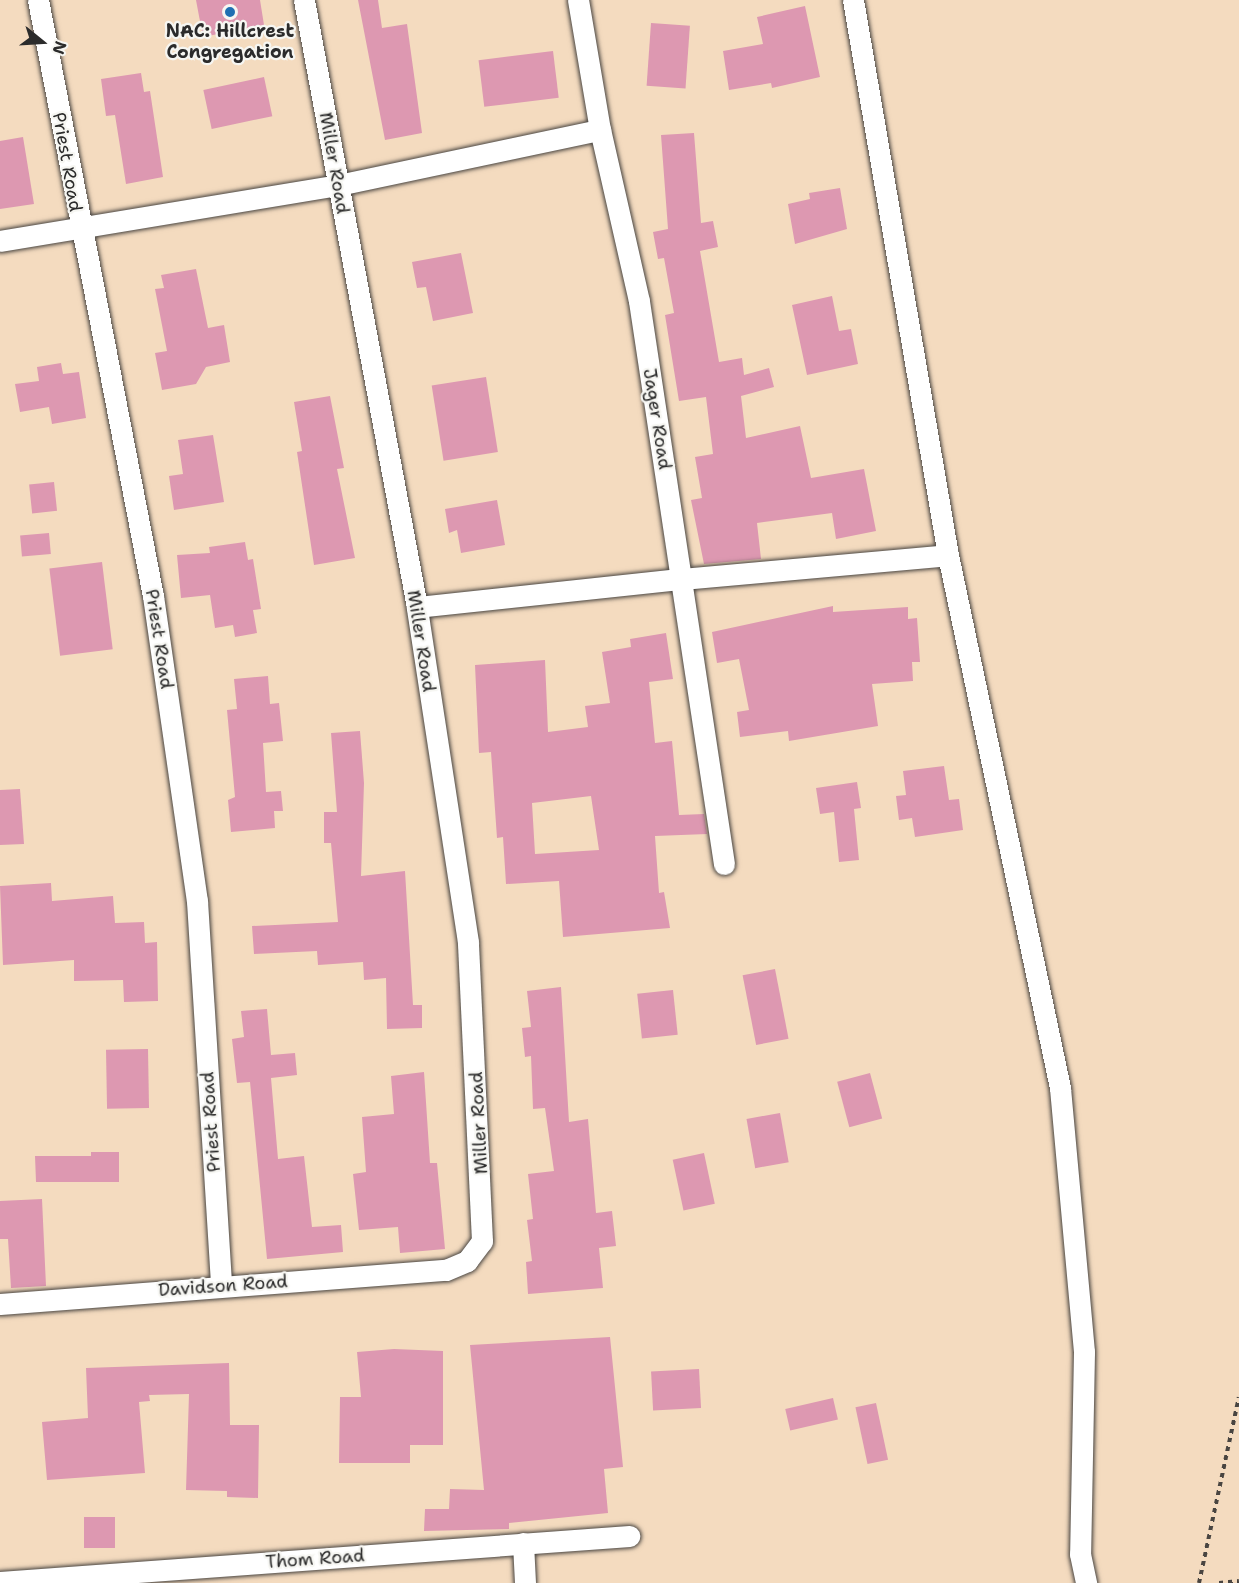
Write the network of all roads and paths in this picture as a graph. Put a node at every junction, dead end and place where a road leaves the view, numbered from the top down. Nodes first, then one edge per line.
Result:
1 (38, 0) edge
2 (304, 0) edge
3 (578, 0) edge
4 (853, 0) edge
5 (600, 130) junction
6 (338, 185) junction
7 (79, 228) junction
8 (0, 241) edge
9 (948, 555) junction
10 (681, 579) junction
11 (417, 607) junction
12 (723, 864) dead end
13 (446, 1270) joint
14 (221, 1285) junction
15 (0, 1304) edge
16 (1239, 1397) edge
17 (629, 1536) dead end
18 (523, 1543) junction
19 (111, 1579) edge
20 (1239, 1581) edge
21 (0, 1582) edge
22 (525, 1583) edge
23 (1086, 1583) edge
24 (1199, 1583) edge
25 (1219, 1583) edge

1 - 7 street, Priest Road
2 - 6 street, Miller Road
3 - 5 street, Jager Road
4 - 9 street
5 - 6 street
5 - 10 street, Jager Road
6 - 7 street
6 - 11 street, Miller Road
7 - 8 street
7 - 14 street, Priest Road
9 - 10 street
9 - 23 street
10 - 11 street
10 - 12 street, Jager Road
11 - 13 street, Miller Road
13 - 14 street, Davidson Road
14 - 15 street, Davidson Road
16 - 24 path
17 - 18 street, Thom Road
18 - 19 street, Thom Road
18 - 22 street
19 - 21 street, Thom Road
20 - 25 path

